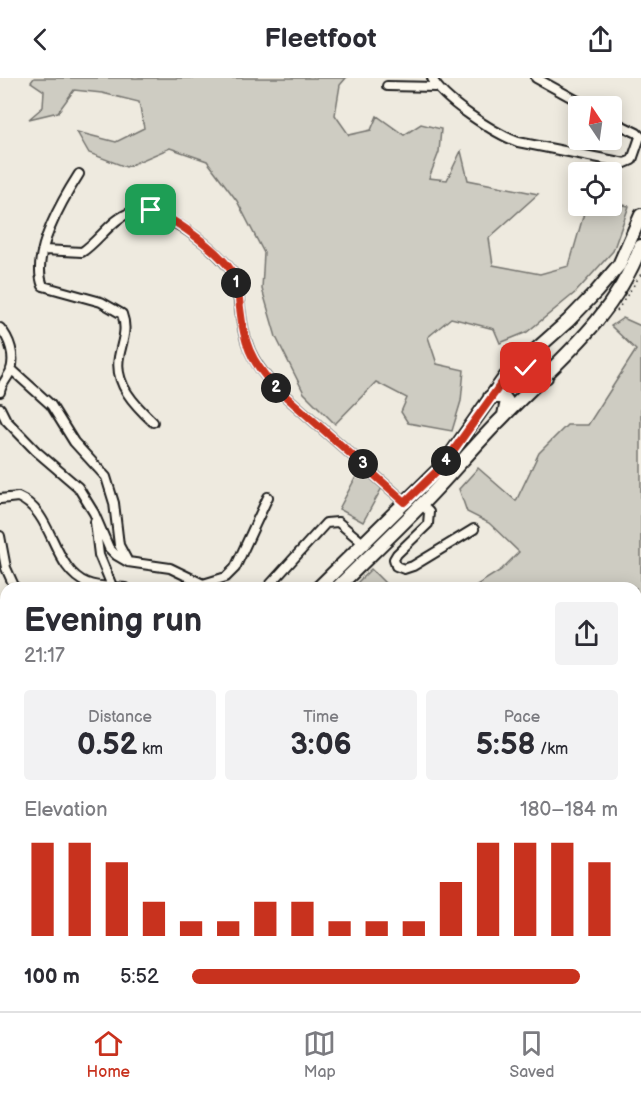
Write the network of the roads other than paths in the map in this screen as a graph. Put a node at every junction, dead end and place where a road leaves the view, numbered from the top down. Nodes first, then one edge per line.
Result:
1 (432, 78) edge
2 (536, 78) edge
3 (387, 86) dead end
4 (437, 87) junction
5 (569, 96) edge
6 (622, 126) edge
7 (640, 137) edge
8 (79, 174) dead end
9 (641, 215) edge
10 (641, 248) edge
11 (44, 250) junction
12 (0, 328) edge
13 (527, 359) junction
14 (11, 369) junction
15 (546, 377) junction
16 (0, 392) edge
17 (490, 397) junction
18 (0, 408) edge
19 (503, 417) junction
20 (153, 422) dead end
21 (268, 497) dead end
22 (0, 499) edge
23 (405, 502) junction
24 (422, 505) junction
25 (94, 513) junction
26 (474, 529) dead end
27 (0, 536) edge
28 (363, 543) junction
29 (128, 562) junction
30 (12, 582) edge
31 (84, 582) edge
32 (110, 582) edge
33 (199, 582) edge
34 (210, 582) edge
35 (272, 582) edge
36 (324, 582) edge
37 (343, 582) edge

1 - 4 street
2 - 5 street
3 - 4 street
4 - 7 street
6 - 7 street
8 - 11 street
9 - 13 main road
10 - 15 main road
11 - 20 street
11 - 23 street
12 - 14 street
13 - 15 main road
13 - 17 main road
14 - 16 street
14 - 29 street
15 - 19 main road
17 - 19 main road
17 - 23 main road
18 - 25 street
19 - 24 main road
21 - 34 street
22 - 31 street
23 - 28 main road
24 - 26 street
24 - 37 main road
25 - 29 street
25 - 32 street
27 - 30 street
28 - 35 street
28 - 36 main road
29 - 33 street

